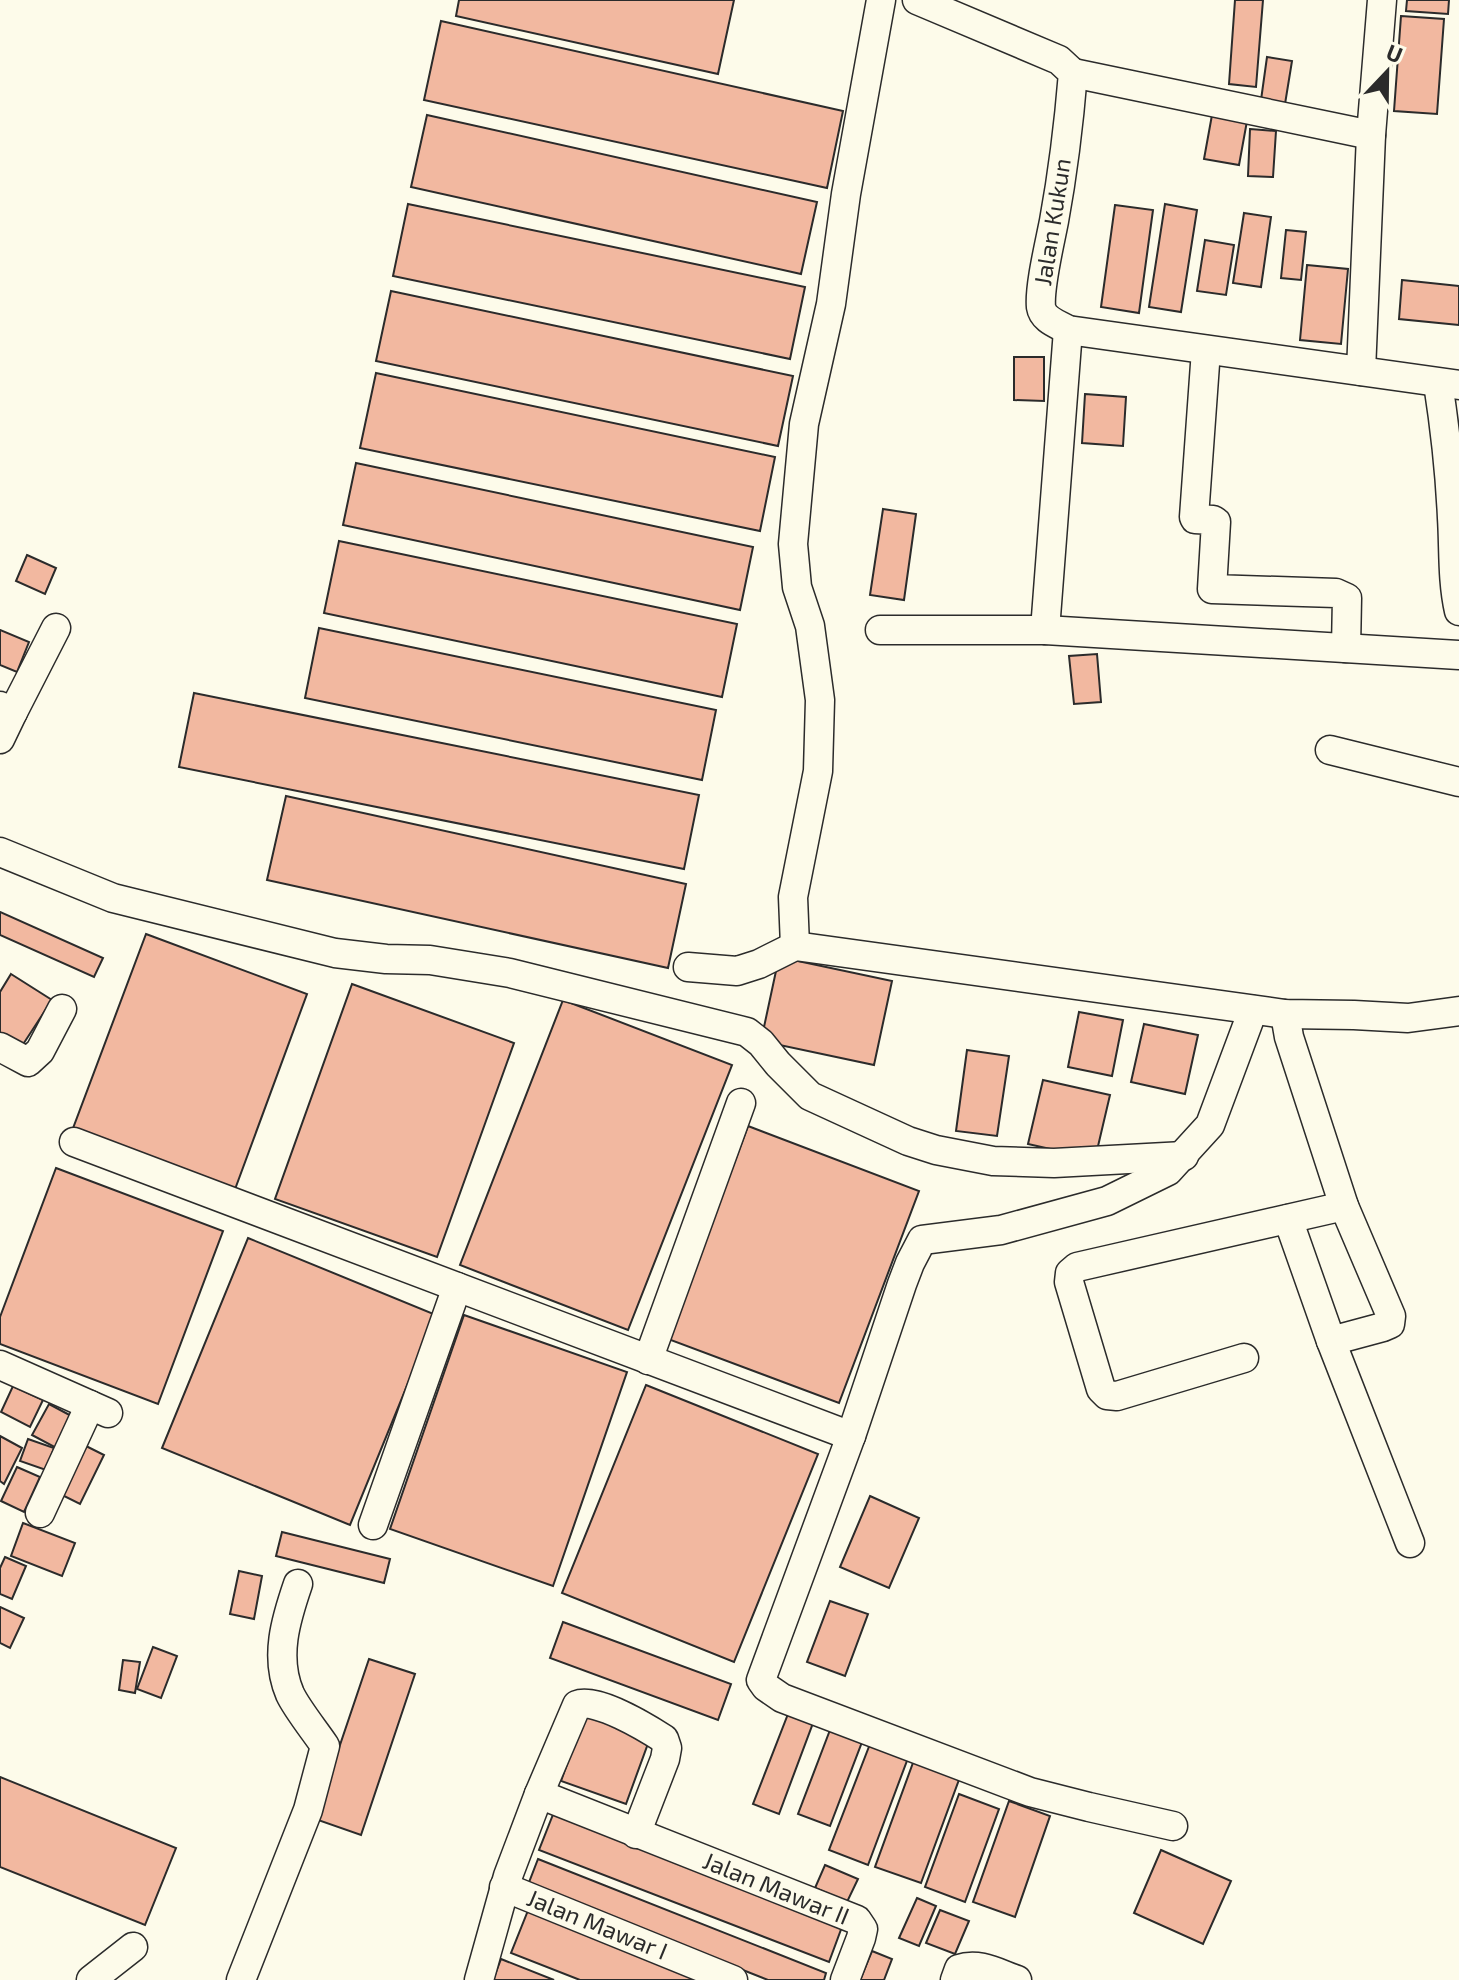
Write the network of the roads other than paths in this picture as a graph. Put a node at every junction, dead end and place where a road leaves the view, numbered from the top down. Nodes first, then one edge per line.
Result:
1 (881, 0) edge
2 (917, 0) edge
3 (1374, 1) edge
4 (1073, 73) junction
5 (1371, 135) junction
6 (1068, 330) junction
7 (1206, 350) junction
8 (1361, 371) junction
9 (1448, 384) edge
10 (1459, 611) edge
11 (56, 628) dead end
12 (880, 630) dead end
13 (1045, 630) junction
14 (1346, 648) junction
15 (1459, 655) edge
16 (7, 709) edge
17 (0, 739) edge
18 (1330, 750) dead end
19 (1459, 782) edge
20 (0, 852) edge
21 (795, 946) junction
22 (688, 967) dead end
23 (62, 1009) dead end
24 (1253, 1010) junction
25 (1459, 1011) edge
26 (1285, 1014) junction
27 (0, 1047) edge
28 (741, 1103) dead end
29 (74, 1142) dead end
30 (1184, 1156) junction
31 (1344, 1206) junction
32 (1288, 1219) junction
33 (457, 1287) junction
34 (1331, 1341) junction
35 (1244, 1358) dead end
36 (648, 1360) junction
37 (3, 1374) edge
38 (851, 1436) junction
39 (40, 1513) dead end
40 (373, 1525) dead end
41 (1410, 1543) dead end
42 (298, 1584) dead end
43 (539, 1794) junction
44 (1173, 1826) dead end
45 (636, 1834) junction
46 (504, 1887) junction
47 (133, 1947) dead end
48 (91, 1980) edge
49 (241, 1980) edge
50 (479, 1980) edge
51 (733, 1980) edge
52 (845, 1980) edge
53 (955, 1980) edge
54 (1017, 1980) edge

1 - 21 street
2 - 4 street
3 - 5 street
4 - 5 street
4 - 6 street, Jalan Kukun
5 - 8 street
6 - 7 street
6 - 13 street
7 - 8 street
7 - 14 street
8 - 9 street
9 - 10 street
11 - 16 street
12 - 13 street
13 - 14 street
14 - 15 street
16 - 17 street
18 - 19 street
20 - 30 street
21 - 22 street
21 - 24 street
23 - 27 street
24 - 26 street
24 - 30 street
25 - 26 street
26 - 31 street
28 - 36 street
29 - 33 street
30 - 38 street
31 - 32 street
31 - 34 street
32 - 34 street
32 - 35 street
33 - 36 street
33 - 40 street
34 - 41 street
36 - 38 street
37 - 39 street
38 - 44 street
42 - 49 street
43 - 45 street, Jalan Mawar II
43 - 45 street
43 - 46 street
45 - 52 street, Jalan Mawar II
46 - 50 street
46 - 51 street, Jalan Mawar I
47 - 48 street
53 - 54 street

